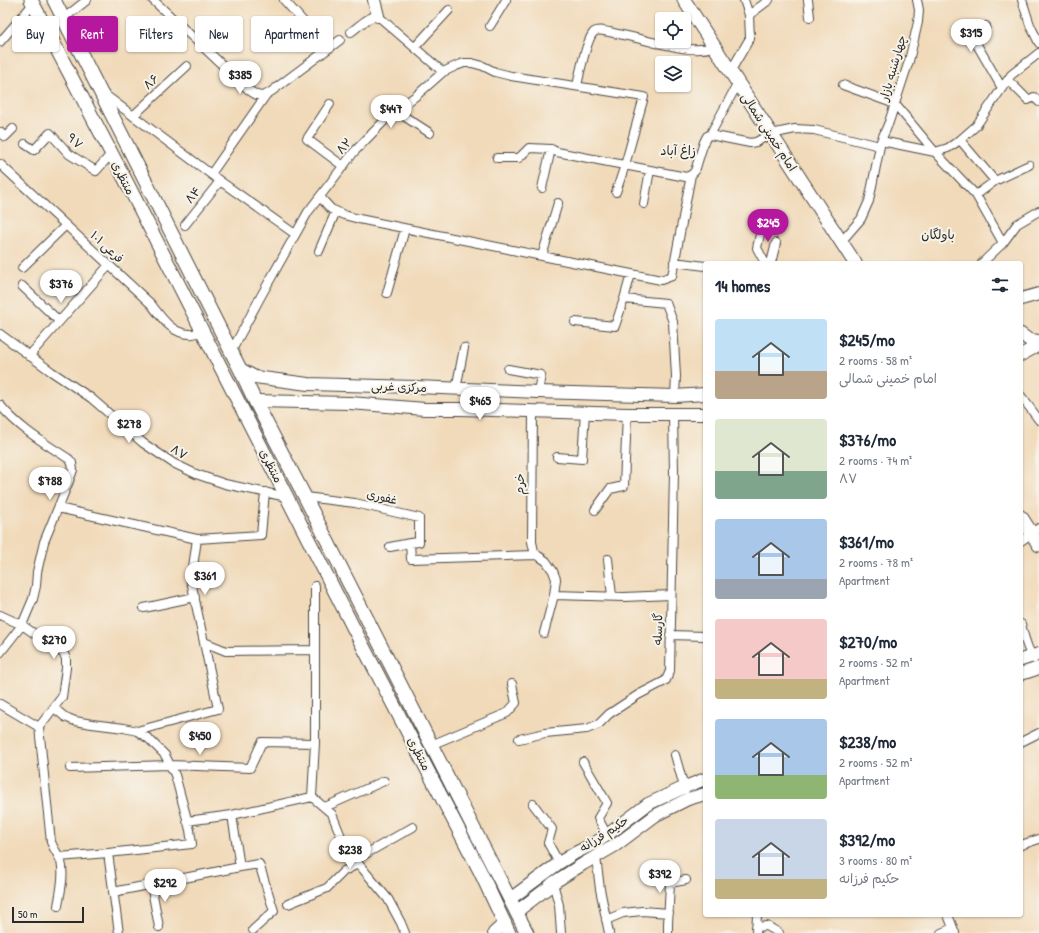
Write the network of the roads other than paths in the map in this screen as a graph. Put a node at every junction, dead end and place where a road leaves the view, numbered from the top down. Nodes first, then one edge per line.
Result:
1 (54, 0) edge
2 (87, 0) edge
3 (153, 0) edge
4 (284, 0) edge
5 (374, 0) edge
6 (506, 0) edge
7 (684, 0) edge
8 (744, 0) edge
9 (770, 0) edge
10 (808, 0) edge
11 (917, 0) edge
12 (1022, 0) edge
13 (32, 2) edge
14 (449, 10) dead end
15 (749, 15) junction
16 (298, 16) edge
17 (378, 16) junction
18 (810, 17) dead end
19 (64, 19) junction
20 (490, 26) dead end
21 (986, 26) dead end
22 (351, 32) dead end
23 (340, 40) dead end
24 (0, 42) edge
25 (1039, 43) edge
26 (333, 45) edge
27 (415, 47) junction
28 (714, 47) junction
29 (324, 52) edge
30 (1039, 53) edge
31 (187, 66) dead end
32 (443, 72) junction
33 (730, 72) junction
34 (1008, 80) junction
35 (738, 83) junction
36 (843, 85) dead end
37 (577, 86) junction
38 (1002, 88) junction
39 (100, 92) junction
40 (266, 95) junction
41 (1039, 102) edge
42 (330, 104) dead end
43 (895, 104) junction
44 (396, 111) junction
45 (133, 116) junction
46 (13, 129) dead end
47 (0, 132) edge
48 (430, 132) dead end
49 (771, 134) junction
50 (710, 135) junction
51 (960, 140) junction
52 (881, 143) junction
53 (25, 144) dead end
54 (551, 149) junction
55 (935, 152) junction
56 (112, 154) junction
57 (497, 158) dead end
58 (0, 164) edge
59 (625, 165) junction
60 (1029, 165) dead end
61 (343, 166) junction
62 (650, 170) junction
63 (211, 174) junction
64 (691, 175) junction
65 (220, 181) junction
66 (995, 181) junction
67 (542, 188) dead end
68 (616, 192) dead end
69 (976, 195) junction
70 (320, 197) junction
71 (558, 203) dead end
72 (644, 204) dead end
73 (1039, 210) edge
74 (336, 211) junction
75 (66, 225) junction
76 (185, 225) dead end
77 (762, 225) dead end
78 (405, 229) junction
79 (295, 234) junction
80 (841, 242) junction
81 (776, 243) dead end
82 (1004, 243) junction
83 (319, 251) dead end
84 (542, 256) junction
85 (764, 261) edge
86 (771, 261) edge
87 (854, 261) edge
88 (984, 261) edge
89 (674, 262) junction
90 (109, 265) junction
91 (703, 266) edge
92 (22, 268) dead end
93 (631, 274) junction
94 (22, 286) dead end
95 (387, 292) dead end
96 (1039, 294) edge
97 (1023, 298) edge
98 (624, 299) junction
99 (59, 321) junction
100 (575, 322) dead end
101 (202, 331) junction
102 (0, 334) edge
103 (1023, 336) edge
104 (1039, 341) edge
105 (1039, 345) edge
106 (464, 348) dead end
107 (231, 352) junction
108 (1023, 354) edge
109 (29, 356) junction
110 (240, 369) junction
111 (508, 369) dead end
112 (456, 389) junction
113 (538, 392) junction
114 (703, 394) edge
115 (675, 396) junction
116 (1023, 399) edge
117 (255, 401) junction
118 (0, 405) edge
119 (533, 412) junction
120 (585, 412) junction
121 (627, 414) junction
122 (703, 414) edge
123 (673, 415) junction
124 (1039, 420) edge
125 (556, 457) dead end
126 (264, 492) junction
127 (287, 497) junction
128 (305, 497) junction
129 (58, 508) junction
130 (595, 510) dead end
131 (1023, 520) edge
132 (1031, 534) edge
133 (197, 539) junction
134 (410, 543) junction
135 (1039, 544) edge
136 (390, 547) dead end
137 (537, 555) junction
138 (608, 559) dead end
139 (315, 586) dead end
140 (554, 595) junction
141 (671, 595) junction
142 (612, 596) junction
143 (195, 597) junction
144 (144, 608) dead end
145 (0, 615) edge
146 (22, 625) junction
147 (1023, 630) edge
148 (544, 633) dead end
149 (670, 635) junction
150 (703, 636) edge
151 (204, 642) junction
152 (315, 650) junction
153 (0, 653) edge
154 (1033, 658) edge
155 (1039, 668) edge
156 (1023, 673) edge
157 (512, 684) dead end
158 (0, 704) edge
159 (54, 708) junction
160 (40, 727) junction
161 (137, 732) junction
162 (1039, 733) edge
163 (519, 739) dead end
164 (1023, 741) edge
165 (315, 743) junction
166 (431, 745) junction
167 (675, 755) dead end
168 (583, 762) dead end
169 (170, 765) junction
170 (70, 768) dead end
171 (384, 780) dead end
172 (703, 781) edge
173 (684, 787) junction
174 (703, 795) edge
175 (312, 797) junction
176 (688, 799) junction
177 (532, 804) dead end
178 (325, 807) junction
179 (232, 815) junction
180 (187, 821) junction
181 (413, 827) dead end
182 (607, 835) junction
183 (1039, 839) edge
184 (1023, 844) edge
185 (482, 845) junction
186 (470, 852) junction
187 (108, 853) junction
188 (59, 857) junction
189 (596, 857) junction
190 (356, 862) junction
191 (559, 863) junction
192 (240, 867) junction
193 (686, 880) dead end
194 (553, 883) junction
195 (151, 884) junction
196 (113, 892) junction
197 (510, 899) junction
198 (288, 904) dead end
199 (58, 906) dead end
200 (516, 912) junction
201 (669, 913) junction
202 (757, 917) edge
203 (949, 917) edge
204 (606, 920) junction
205 (159, 927) dead end
206 (507, 928) edge
207 (253, 930) dead end
208 (756, 930) edge
209 (954, 930) edge
210 (119, 933) edge
211 (405, 933) edge
212 (494, 933) edge
213 (527, 933) edge
214 (562, 933) edge
215 (609, 933) edge
216 (668, 933) edge
217 (779, 933) edge
218 (941, 933) edge

1 - 19 main road, منتظری
2 - 19 street
3 - 40 street
4 - 16 street
5 - 17 main road
6 - 20 street
7 - 28 main road, امام خمینی شمالی
8 - 15 street
9 - 15 street
10 - 18 street
11 - 43 street, چهارشنبه بازار
12 - 25 street
13 - 24 street
13 - 56 main road, منتظری
14 - 27 street
15 - 33 street
17 - 22 street
17 - 27 street
19 - 39 main road, منتظری
21 - 38 street
23 - 26 street
27 - 32 street
28 - 33 main road, امام خمینی شمالی
28 - 37 street
29 - 40 street
30 - 34 street
31 - 45 street, ۸۶
32 - 37 street, ۸۲
32 - 44 street, ۸۲
33 - 35 main road, امام خمینی شمالی
34 - 38 street
34 - 41 street
35 - 49 main road, امام خمینی شمالی
35 - 50 street
36 - 43 street
37 - 59 street, ۸۲
38 - 51 street
39 - 45 street
39 - 107 main road, منتظری
40 - 63 street
42 - 61 street
43 - 52 street, چهارشنبه بازار
43 - 55 street
44 - 48 street
44 - 61 street, ۸۲
45 - 63 street
46 - 47 street
49 - 50 street
49 - 52 street
49 - 80 main road, امام خمینی شمالی
50 - 64 street
51 - 55 street
51 - 66 street
52 - 55 street
52 - 80 street, چهارشنبه بازار
53 - 56 street, ۹۷
54 - 57 street
54 - 59 street
54 - 67 street
55 - 69 street
56 - 101 main road, منتظری
58 - 75 street, فرعی ۱۰۱
59 - 62 street
59 - 68 street
60 - 66 street
61 - 70 street, ۸۲
62 - 64 street
62 - 72 street
63 - 65 street
64 - 89 street
65 - 76 street, ۸۴
65 - 79 street
66 - 69 street
69 - 82 street
70 - 74 street
70 - 79 street, ۸۲
71 - 84 street
73 - 82 street
74 - 78 street
74 - 83 street
75 - 90 street, فرعی ۱۰۱
75 - 92 street
77 - 85 street
78 - 84 street
78 - 95 street
79 - 107 street, ۸۲
80 - 87 main road, امام خمینی شمالی
81 - 86 street
82 - 88 street
84 - 93 street
89 - 91 street
89 - 93 street
90 - 99 street
90 - 101 street, فرعی ۱۰۱
93 - 98 street
94 - 99 street
96 - 97 main road
98 - 100 street
98 - 115 street
99 - 109 street
101 - 127 main road, منتظری
102 - 109 street, ۸۷
103 - 104 main road
105 - 108 main road
106 - 112 street
107 - 110 main road, منتظری
109 - 126 street, ۸۷
110 - 112 main road, مرکزی غربی
110 - 117 main road, منتظری
111 - 113 street
112 - 113 main road, مرکزی غربی
113 - 115 main road, مرکزی غربی
114 - 115 main road, مرکزی غربی
116 - 124 street
117 - 119 main road, مرکزی غربی
117 - 128 main road, منتظری
118 - 129 street
119 - 120 main road, مرکزی غربی
119 - 137 street, خرم
120 - 121 main road, مرکزی غربی
120 - 125 street
121 - 123 main road, مرکزی غربی
121 - 130 street
122 - 123 main road, مرکزی غربی
123 - 141 street, گارسله
126 - 127 street, ۸۷
126 - 133 street
127 - 186 main road, منتظری
128 - 134 street, غفوری
128 - 166 main road, منتظری
129 - 133 street
129 - 146 street
131 - 132 main road
132 - 135 main road
133 - 143 street
134 - 136 street
134 - 137 street
137 - 140 street
138 - 142 street
139 - 152 street
140 - 142 street
140 - 148 street
141 - 142 street
141 - 149 street, گارسله
143 - 144 street
143 - 151 street
145 - 146 street
146 - 153 street
146 - 159 street
147 - 154 street
149 - 150 street
149 - 163 street, گارسله
151 - 152 street
151 - 161 street
152 - 165 street
155 - 156 main road
157 - 166 street
158 - 160 street
159 - 160 street
159 - 161 street
160 - 188 street
161 - 169 street
162 - 164 street
165 - 169 street
165 - 175 street
166 - 185 main road, منتظری
167 - 173 street
168 - 182 street
169 - 170 street
169 - 180 street
171 - 178 street
172 - 173 main road, حکیم فرزانه
173 - 176 street
173 - 182 main road, حکیم فرزانه
174 - 176 main road, حکیم فرزانه
175 - 178 street
175 - 179 street
176 - 189 main road, حکیم فرزانه
177 - 191 street
178 - 190 street
179 - 180 street
179 - 192 street
180 - 187 street
181 - 190 street
182 - 191 main road, حکیم فرزانه
183 - 184 street
185 - 186 main road
185 - 197 main road, منتظری
186 - 206 main road, منتظری
187 - 188 street
187 - 196 street
188 - 199 street
189 - 194 main road, حکیم فرزانه
189 - 204 street
190 - 198 street
190 - 211 street
191 - 197 main road, حکیم فرزانه
192 - 195 street
192 - 207 street
193 - 201 street
194 - 200 main road, حکیم فرزانه
194 - 214 street
195 - 196 street
195 - 205 street
196 - 210 street
197 - 200 main road, منتظری
200 - 213 main road, منتظری
201 - 204 street
201 - 216 street
202 - 208 street
203 - 209 street
204 - 215 street
206 - 212 main road
208 - 217 street
209 - 218 street

